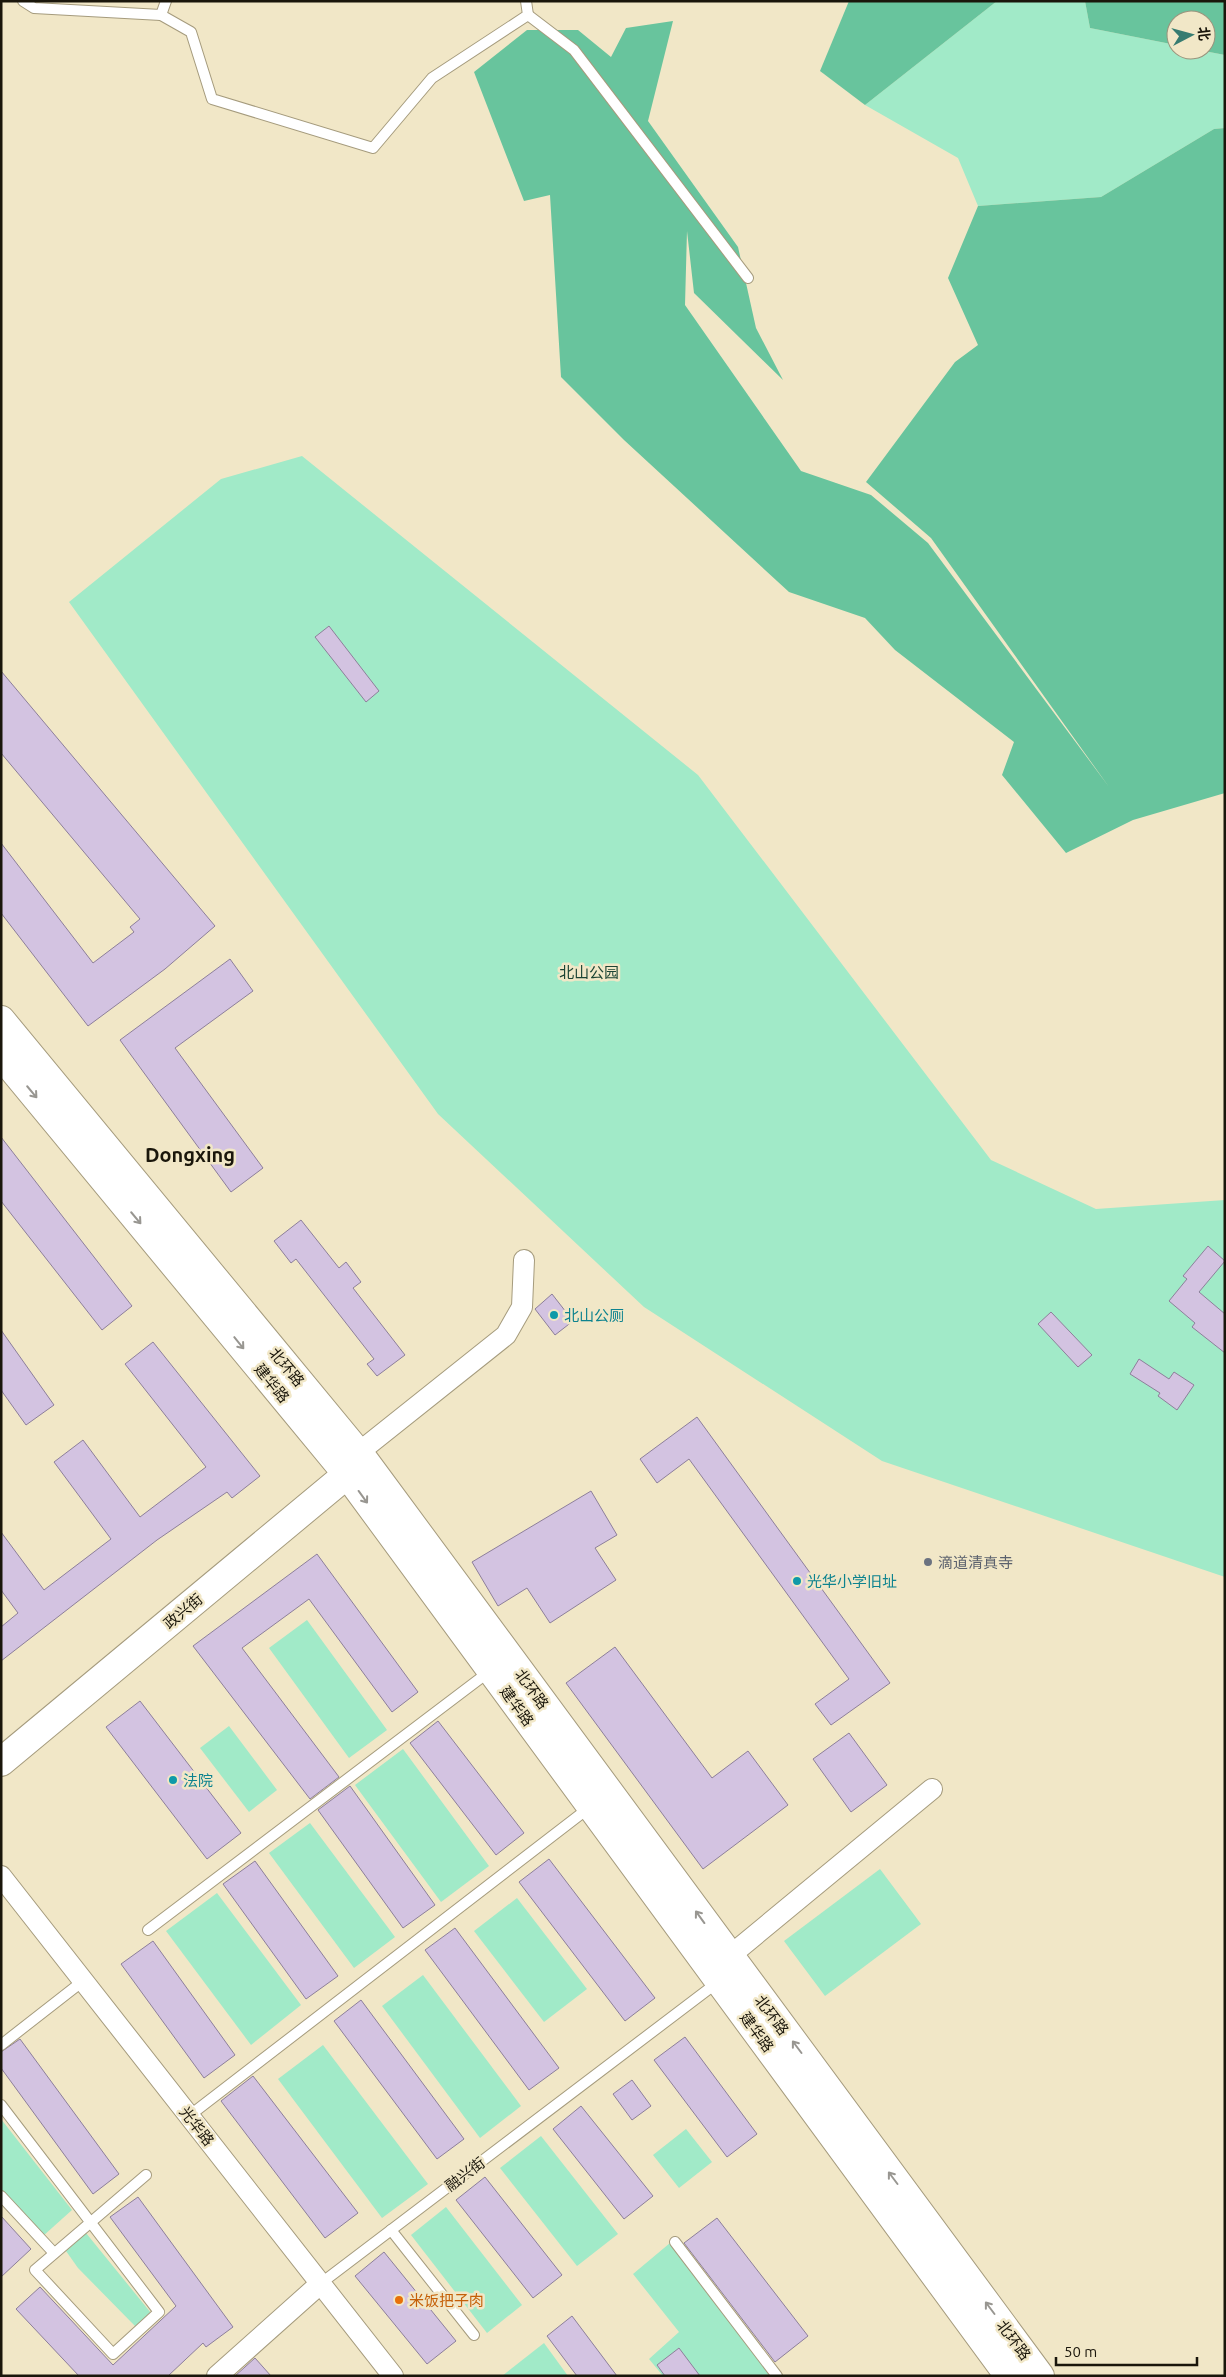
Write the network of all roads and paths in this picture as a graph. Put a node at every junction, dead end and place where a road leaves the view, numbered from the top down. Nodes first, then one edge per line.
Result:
1 (23, 1) edge
2 (166, 1) edge
3 (526, 1) edge
4 (161, 15) junction
5 (528, 15) junction
6 (748, 278) dead end
7 (1, 1020) edge
8 (1, 1055) edge
9 (524, 1260) dead end
10 (357, 1462) junction
11 (491, 1670) junction
12 (1, 1762) edge
13 (932, 1789) dead end
14 (599, 1799) junction
15 (1, 1876) edge
16 (148, 1930) dead end
17 (720, 1969) junction
18 (83, 1981) junction
19 (1, 2045) edge
20 (1, 2105) edge
21 (189, 2116) junction
22 (146, 2175) dead end
23 (1, 2196) edge
24 (90, 2221) junction
25 (391, 2230) junction
26 (675, 2242) dead end
27 (54, 2253) junction
28 (320, 2284) junction
29 (474, 2335) dead end
30 (217, 2376) edge
31 (393, 2376) edge
32 (777, 2376) edge
33 (1009, 2376) edge
34 (1040, 2376) edge

1 - 4 lane
2 - 4 lane
3 - 5 lane
4 - 5 lane
5 - 6 lane
7 - 10 street, 北环路
8 -> 10 street, 建华路
9 - 10 street
10 -> 11 street, 建华路
10 - 12 street, 政兴街
10 - 14 street, 北环路
11 - 14 street, 建华路
11 - 16 lane
13 - 17 street
14 - 17 street, 北环路
14 - 21 lane
15 - 18 street, 光华路
17 - 25 lane, 融兴街
17 - 33 street, 建华路
34 -> 17 street, 北环路
18 - 19 lane
18 - 21 street, 光华路
20 - 24 lane
21 - 28 street, 光华路
22 - 24 lane
23 - 27 lane
24 - 27 lane
24 - 27 lane
25 - 28 lane, 融兴街
25 - 29 lane
26 - 32 lane
28 - 30 street, 融兴街
28 - 31 street, 光华路

